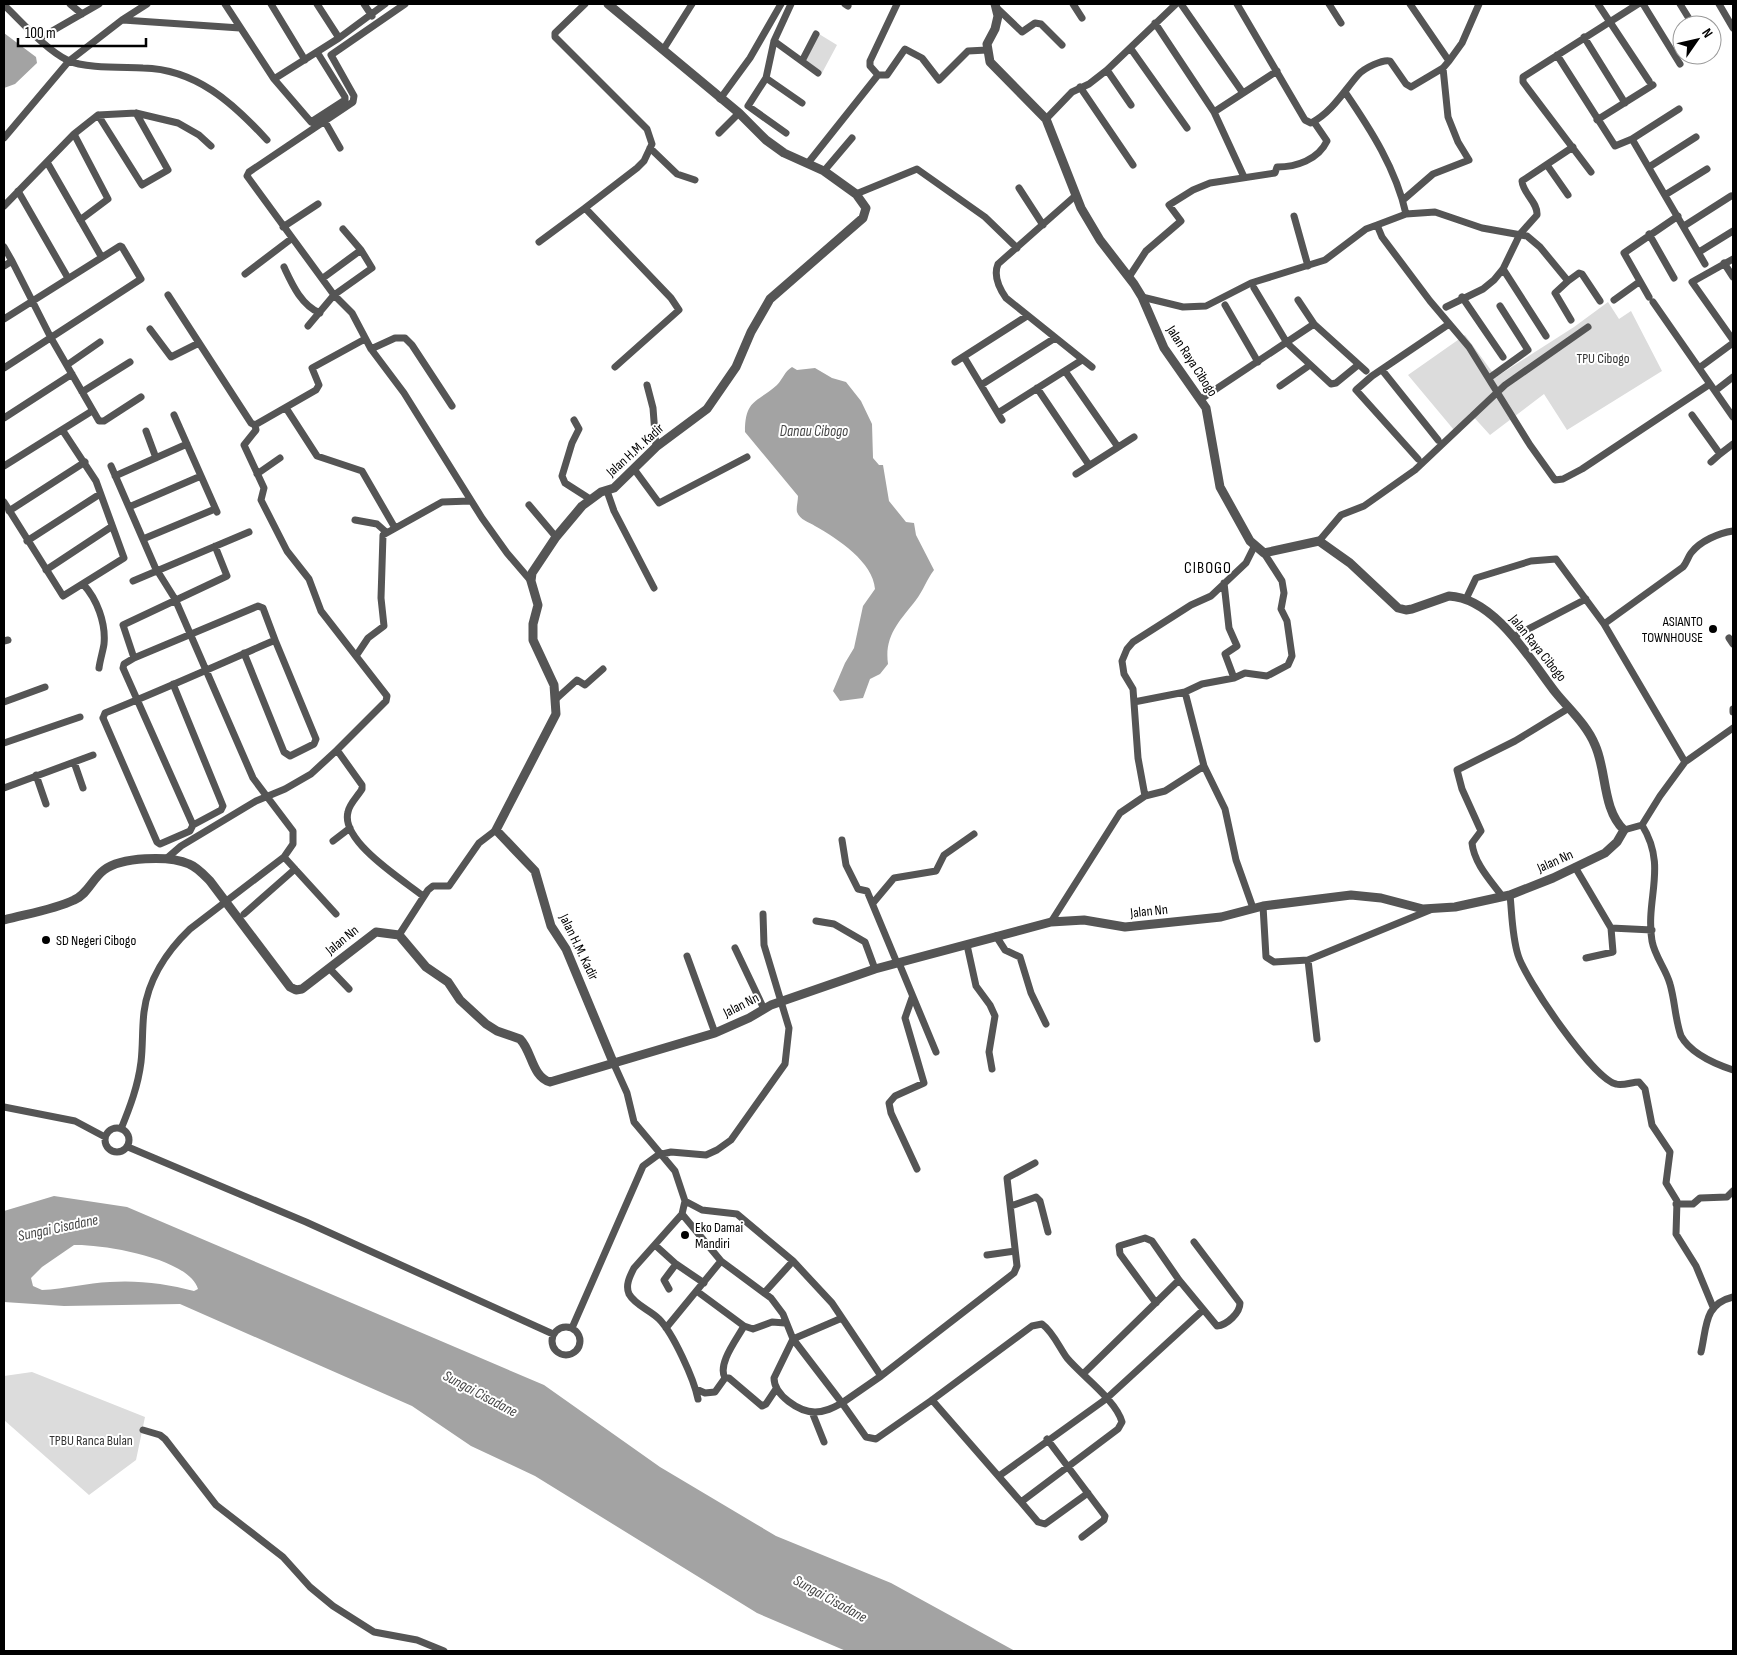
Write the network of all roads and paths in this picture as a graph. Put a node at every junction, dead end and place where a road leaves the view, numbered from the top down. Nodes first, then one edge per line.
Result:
1 (70, 4) edge
2 (99, 4) edge
3 (147, 4) edge
4 (225, 4) edge
5 (271, 4) edge
6 (317, 4) edge
7 (364, 4) edge
8 (385, 4) edge
9 (405, 4) edge
10 (585, 4) edge
11 (608, 4) edge
12 (692, 4) edge
13 (781, 4) edge
14 (791, 4) edge
15 (897, 4) edge
16 (1073, 4) edge
17 (1176, 4) edge
18 (1181, 4) edge
19 (1237, 4) edge
20 (1329, 4) edge
21 (1410, 4) edge
22 (1479, 4) edge
23 (1598, 4) edge
24 (1638, 4) edge
25 (1643, 4) edge
26 (1680, 4) edge
27 (1719, 4) edge
28 (4, 5) edge
29 (996, 6) edge
30 (82, 14) junction
31 (1687, 15) edge
32 (372, 16) junction
33 (1082, 18) dead end
34 (122, 20) junction
35 (1610, 20) junction
36 (1155, 23) junction
37 (1341, 23) dead end
38 (240, 28) junction
39 (1733, 28) edge
40 (816, 34) dead end
41 (1584, 37) junction
42 (40, 38) junction
43 (339, 38) junction
44 (774, 41) junction
45 (1062, 45) dead end
46 (1131, 49) junction
47 (663, 50) junction
48 (986, 50) junction
49 (1672, 51) edge
50 (317, 52) junction
51 (1557, 54) junction
52 (69, 60) junction
53 (305, 60) junction
54 (802, 61) junction
55 (1449, 61) junction
56 (1443, 68) junction
57 (1107, 70) junction
58 (1277, 71) junction
59 (818, 73) dead end
60 (878, 75) junction
61 (766, 78) junction
62 (274, 79) junction
63 (1080, 87) junction
64 (1345, 92) junction
65 (1243, 93) junction
66 (720, 99) junction
67 (802, 103) dead end
68 (1625, 103) junction
69 (1131, 105) dead end
70 (1679, 109) dead end
71 (1214, 112) junction
72 (739, 113) junction
73 (136, 114) junction
74 (98, 115) junction
75 (1046, 119) junction
76 (324, 120) junction
77 (1597, 120) junction
78 (1314, 122) junction
79 (1187, 128) dead end
80 (719, 133) dead end
81 (74, 134) junction
82 (786, 134) dead end
83 (1696, 137) dead end
84 (4, 138) edge
85 (852, 138) dead end
86 (1632, 139) junction
87 (267, 140) dead end
88 (211, 146) dead end
89 (340, 148) dead end
90 (650, 148) junction
91 (1573, 148) junction
92 (47, 162) junction
93 (808, 163) junction
94 (1133, 165) dead end
95 (1547, 165) junction
96 (1649, 167) junction
97 (1706, 169) dead end
98 (824, 171) junction
99 (1591, 172) dead end
100 (1244, 177) junction
101 (695, 180) dead end
102 (1019, 188) dead end
103 (18, 191) junction
104 (856, 194) junction
105 (1568, 195) dead end
106 (1665, 195) junction
107 (1075, 196) junction
108 (1731, 196) dead end
109 (1403, 200) junction
110 (318, 204) dead end
111 (4, 206) edge
112 (585, 208) junction
113 (1406, 214) junction
114 (1294, 216) dead end
115 (1678, 216) junction
116 (80, 220) junction
117 (1043, 225) junction
118 (1376, 226) junction
119 (1684, 226) junction
120 (283, 227) junction
121 (343, 230) dead end
122 (1733, 231) edge
123 (1520, 234) junction
124 (1649, 234) junction
125 (291, 239) junction
126 (539, 242) dead end
127 (4, 247) edge
128 (1017, 248) junction
129 (362, 250) junction
130 (1699, 252) junction
131 (101, 256) junction
132 (1733, 259) edge
133 (12, 261) junction
134 (1705, 264) dead end
135 (1724, 264) junction
136 (4, 266) edge
137 (1308, 266) junction
138 (284, 267) dead end
139 (1503, 270) junction
140 (245, 274) dead end
141 (1733, 276) edge
142 (1128, 277) junction
143 (68, 278) junction
144 (323, 278) junction
145 (1674, 278) dead end
146 (1568, 281) junction
147 (1639, 282) junction
148 (1254, 288) dead end
149 (168, 295) dead end
150 (334, 295) junction
151 (1142, 297) junction
152 (1462, 297) junction
153 (1298, 300) dead end
154 (1600, 300) dead end
155 (1614, 300) dead end
156 (32, 301) junction
157 (1225, 305) dead end
158 (1500, 306) dead end
159 (1446, 307) dead end
160 (320, 313) junction
161 (1027, 316) junction
162 (4, 319) edge
163 (1571, 320) dead end
164 (1314, 324) junction
165 (1449, 324) junction
166 (308, 326) dead end
167 (1588, 327) dead end
168 (150, 329) dead end
169 (1546, 336) dead end
170 (51, 338) junction
171 (1055, 338) junction
172 (366, 339) junction
173 (100, 342) dead end
174 (1733, 342) edge
175 (199, 343) junction
176 (1287, 343) junction
177 (371, 349) junction
178 (964, 357) junction
179 (1503, 357) dead end
180 (1082, 360) junction
181 (130, 362) dead end
182 (955, 362) dead end
183 (1258, 362) junction
184 (66, 365) junction
185 (1310, 365) junction
186 (1358, 365) junction
187 (615, 367) dead end
188 (4, 368) edge
189 (1092, 368) dead end
190 (1699, 368) junction
191 (1382, 370) junction
192 (1065, 371) junction
193 (1366, 371) dead end
194 (72, 374) junction
195 (1733, 377) edge
196 (1489, 378) junction
197 (1710, 384) junction
198 (647, 385) dead end
199 (981, 385) junction
200 (1280, 386) dead end
201 (1036, 388) junction
202 (1715, 391) junction
203 (82, 392) junction
204 (1498, 393) junction
205 (141, 397) dead end
206 (1201, 399) junction
207 (452, 406) dead end
208 (286, 408) junction
209 (92, 411) junction
210 (174, 415) dead end
211 (1692, 415) dead end
212 (1733, 417) edge
213 (4, 418) edge
214 (574, 420) dead end
215 (255, 425) junction
216 (63, 431) junction
217 (146, 432) dead end
218 (1134, 437) dead end
219 (1438, 440) dead end
220 (187, 444) junction
221 (1733, 444) edge
222 (656, 447) junction
223 (1118, 447) junction
224 (1720, 454) junction
225 (748, 457) dead end
226 (156, 458) junction
227 (280, 458) dead end
228 (1418, 459) dead end
229 (85, 462) junction
230 (1711, 462) dead end
231 (1089, 465) junction
232 (4, 466) edge
233 (111, 466) dead end
234 (634, 469) junction
235 (258, 474) junction
236 (1076, 474) dead end
237 (115, 476) junction
238 (201, 476) junction
239 (607, 491) junction
240 (100, 494) junction
241 (590, 499) junction
242 (470, 501) junction
243 (4, 502) edge
244 (528, 505) dead end
245 (129, 507) junction
246 (9, 511) junction
247 (355, 520) dead end
248 (111, 527) junction
249 (395, 528) junction
250 (1733, 531) edge
251 (249, 532) dead end
252 (386, 532) junction
253 (556, 537) junction
254 (143, 539) junction
255 (27, 541) junction
256 (1319, 541) junction
257 (214, 546) junction
258 (1254, 547) junction
259 (1264, 553) junction
260 (46, 570) junction
261 (158, 570) junction
262 (133, 581) dead end
263 (531, 581) junction
264 (1224, 583) junction
265 (83, 584) junction
266 (654, 588) dead end
267 (175, 598) junction
268 (1466, 599) junction
269 (1586, 599) junction
270 (1604, 624) junction
271 (191, 634) junction
272 (1512, 637) junction
273 (274, 640) junction
274 (244, 653) junction
275 (356, 656) junction
276 (134, 658) junction
277 (99, 668) dead end
278 (603, 669) dead end
279 (206, 670) junction
280 (1234, 678) junction
281 (173, 684) junction
282 (45, 687) dead end
283 (1186, 692) junction
284 (556, 699) junction
285 (138, 700) junction
286 (4, 702) edge
287 (1134, 702) junction
288 (1569, 708) junction
289 (80, 718) dead end
290 (1733, 728) edge
291 (4, 743) edge
292 (337, 750) junction
293 (93, 756) dead end
294 (74, 762) junction
295 (1685, 762) junction
296 (1204, 766) junction
297 (36, 776) junction
298 (4, 788) edge
299 (83, 788) dead end
300 (1145, 796) junction
301 (46, 804) dead end
302 (193, 825) junction
303 (1642, 825) junction
304 (350, 828) junction
305 (496, 830) junction
306 (1624, 830) junction
307 (974, 834) dead end
308 (842, 840) dead end
309 (333, 841) dead end
310 (284, 856) junction
311 (166, 859) junction
312 (1575, 867) junction
313 (295, 869) junction
314 (1506, 895) junction
315 (423, 896) junction
316 (873, 903) junction
317 (1263, 906) junction
318 (1253, 908) junction
319 (1432, 910) junction
320 (244, 914) dead end
321 (336, 914) dead end
322 (763, 914) dead end
323 (4, 920) edge
324 (816, 921) dead end
325 (1051, 922) junction
326 (1612, 928) junction
327 (1652, 930) junction
328 (399, 934) junction
329 (996, 936) junction
330 (967, 945) junction
331 (736, 948) dead end
332 (687, 956) dead end
333 (1586, 958) dead end
334 (1308, 960) junction
335 (898, 963) junction
336 (329, 968) junction
337 (875, 969) junction
338 (348, 989) dead end
339 (912, 998) junction
340 (767, 1007) junction
341 (1046, 1024) dead end
342 (715, 1033) junction
343 (1317, 1039) dead end
344 (936, 1052) dead end
345 (614, 1062) junction
346 (992, 1069) dead end
347 (1733, 1070) edge
348 (4, 1107) edge
349 (121, 1129) junction
350 (105, 1138) junction
351 (128, 1147) junction
352 (1035, 1163) dead end
353 (917, 1169) dead end
354 (1733, 1191) edge
355 (685, 1201) junction
356 (1676, 1204) junction
357 (1011, 1206) junction
358 (682, 1214) junction
359 (1048, 1232) dead end
360 (1194, 1242) dead end
361 (654, 1245) junction
362 (1016, 1251) junction
363 (987, 1255) dead end
364 (721, 1261) junction
365 (793, 1261) junction
366 (676, 1264) junction
367 (1179, 1280) junction
368 (704, 1283) junction
369 (669, 1290) dead end
370 (698, 1292) junction
371 (765, 1292) junction
372 (1733, 1297) edge
373 (1156, 1303) junction
374 (1713, 1307) junction
375 (1202, 1311) junction
376 (842, 1318) junction
377 (785, 1323) junction
378 (744, 1326) junction
379 (572, 1328) junction
380 (666, 1328) junction
381 (553, 1334) junction
382 (793, 1339) junction
383 (1701, 1352) dead end
384 (1083, 1374) junction
385 (881, 1376) junction
386 (726, 1378) junction
387 (696, 1388) junction
388 (776, 1389) junction
389 (1106, 1398) junction
390 (698, 1399) dead end
391 (932, 1400) junction
392 (842, 1403) junction
393 (812, 1412) junction
394 (143, 1430) dead end
395 (1047, 1439) junction
396 (824, 1442) dead end
397 (1067, 1466) junction
398 (999, 1476) junction
399 (1088, 1493) junction
400 (1021, 1502) junction
401 (1082, 1537) dead end
402 (444, 1651) edge

1 - 30 street
2 - 30 street
3 - 34 street
4 - 38 street
5 - 53 street
6 - 43 street
7 - 32 street
8 - 32 street
9 - 76 street
10 - 90 street
11 - 47 street
12 - 47 street
13 - 66 street
14 - 44 street
15 - 60 street
16 - 33 street
17 - 36 street
18 - 65 street
19 - 58 street
20 - 37 street
21 - 55 street
22 - 55 street
23 - 35 street
24 - 35 street
25 - 49 street
26 - 31 street
27 - 39 street
28 - 42 street
29 - 45 street
29 - 48 street
30 - 42 street
32 - 43 street
34 - 38 street
34 - 52 street
35 - 41 street
35 - 68 street
36 - 46 street
36 - 71 street
38 - 62 street
40 - 54 street
41 - 51 street
41 - 68 street
42 - 52 street
43 - 50 street
44 - 54 street
44 - 61 street
46 - 57 street
46 - 79 street
47 - 66 street
48 - 60 street
48 - 75 street, Jalan Raya Cibogo
50 - 53 street
50 - 62 street
51 - 77 street
51 - 91 street
52 - 84 street
52 - 87 street
53 - 62 street
54 - 59 street
55 - 56 street
56 - 64 street
56 - 109 street
57 - 63 street
57 - 69 street
58 - 65 street
58 - 78 street
60 - 93 street
61 - 67 street
61 - 82 street
63 - 75 street
63 - 94 street
64 - 78 street
64 - 109 street
65 - 71 street
66 - 72 street
68 - 77 street
70 - 86 street
71 - 100 street
72 - 80 street
72 - 93 street
73 - 74 street
73 - 74 street
73 - 88 street
74 - 81 street
75 - 107 street, Jalan Raya Cibogo
76 - 89 street
76 - 120 street
77 - 86 street
78 - 100 street
81 - 92 street
81 - 116 street
83 - 96 street
85 - 98 street
86 - 96 street
90 - 101 street
90 - 112 street
91 - 95 street
91 - 99 street
92 - 103 street
92 - 116 street
93 - 98 street
95 - 105 street
95 - 123 street
96 - 106 street
97 - 106 street
98 - 104 street
100 - 142 street
102 - 117 street
103 - 111 street
103 - 143 street
104 - 128 street
104 - 222 street, Jalan H.M. Kadir
106 - 115 street
107 - 117 street
107 - 142 street, Jalan Raya Cibogo
108 - 119 street
109 - 113 street
110 - 120 street
112 - 126 street
112 - 187 street
113 - 118 street
113 - 123 street
114 - 137 street
115 - 119 street
115 - 124 street
116 - 131 street
117 - 128 street
118 - 137 street
118 - 165 street
119 - 130 street
120 - 125 street
121 - 129 street
122 - 130 street
123 - 139 street
123 - 146 street
124 - 145 street
124 - 147 street
125 - 140 street
125 - 144 street
127 - 133 street
128 - 161 street
129 - 144 street
129 - 150 street
130 - 134 street
131 - 143 street
131 - 170 street
132 - 135 street
133 - 136 street
133 - 156 street
135 - 141 street
135 - 174 street
137 - 151 street
138 - 160 street
139 - 152 street
139 - 169 street
142 - 151 street, Jalan Raya Cibogo
143 - 156 street
144 - 150 street
146 - 154 street
146 - 163 street
147 - 155 street
147 - 190 street
148 - 176 street
149 - 175 street
150 - 160 street
150 - 172 street
151 - 206 street, Jalan Raya Cibogo
152 - 159 street
152 - 179 street
153 - 164 street
156 - 162 street
156 - 170 street
157 - 183 street
158 - 196 street
160 - 166 street
161 - 171 street
161 - 178 street
164 - 176 street
164 - 186 street
165 - 191 street
165 - 196 street
167 - 204 street
168 - 175 street
170 - 184 street
170 - 188 street
171 - 180 street
171 - 199 street
172 - 177 street
172 - 208 street
173 - 184 street
174 - 190 street
175 - 215 street
176 - 183 street
176 - 185 street
177 - 207 street
177 - 242 street
178 - 182 street
178 - 199 street
180 - 189 street
180 - 192 street
181 - 203 street
183 - 206 street
184 - 194 street
185 - 186 street
185 - 200 street
186 - 193 street
190 - 197 street
191 - 219 street
191 - 228 street
192 - 201 street
192 - 223 street
194 - 203 street
194 - 213 street
195 - 202 street
196 - 204 street
197 - 202 street
197 - 204 street
198 - 222 street
199 - 201 street
201 - 231 street
202 - 212 street
203 - 209 street
204 - 256 street
205 - 209 street
206 - 258 street, Jalan Raya Cibogo
208 - 215 street
208 - 249 street
209 - 216 street
210 - 220 street
211 - 224 street
214 - 241 street
215 - 235 street
216 - 229 street
216 - 232 street
217 - 226 street
218 - 223 street
220 - 226 street
220 - 238 street
221 - 224 street
222 - 234 street, Jalan H.M. Kadir
223 - 231 street
224 - 230 street
225 - 234 street
226 - 237 street
227 - 235 street
229 - 240 street
229 - 246 street
231 - 236 street
233 - 237 street
234 - 239 street, Jalan H.M. Kadir
235 - 275 street
237 - 245 street
238 - 245 street
238 - 254 street
239 - 241 street, Jalan H.M. Kadir
239 - 266 street
240 - 248 street
240 - 255 street
241 - 253 street, Jalan H.M. Kadir
242 - 249 street
242 - 263 street
243 - 246 street
244 - 253 street
245 - 254 street
246 - 255 street
247 - 252 street
248 - 260 street
248 - 265 street
249 - 252 street
250 - 270 street
251 - 257 street
252 - 275 street
253 - 263 street, Jalan H.M. Kadir
254 - 261 street
255 - 260 street
256 - 259 street
256 - 268 street
257 - 261 street
257 - 267 street
258 - 259 street, Jalan Raya Cibogo
258 - 264 street
259 - 280 street
260 - 265 street
261 - 262 street
261 - 267 street
263 - 284 street
264 - 280 street
264 - 287 street
265 - 277 street
267 - 271 street
267 - 276 street
268 - 269 street
268 - 272 street, Jalan Raya Cibogo
269 - 270 street
269 - 272 street
270 - 295 street
271 - 273 street
271 - 276 street
271 - 279 street
272 - 288 street, Jalan Raya Cibogo
273 - 274 street
273 - 274 street
274 - 279 street
275 - 292 street
276 - 285 street
278 - 284 street
279 - 281 street
279 - 310 street
280 - 283 street
281 - 285 street
281 - 302 street
282 - 286 street
283 - 287 street
283 - 296 street
284 - 305 street
285 - 302 street
285 - 302 street
287 - 300 street
288 - 306 street, Jalan Raya Cibogo
288 - 314 street
289 - 291 street
290 - 295 street
292 - 304 street
292 - 311 street
293 - 294 street
294 - 297 street
294 - 299 street
295 - 303 street
296 - 300 street
296 - 318 street
297 - 298 street
297 - 301 street
300 - 325 street
303 - 306 street
303 - 327 street
304 - 309 street
304 - 315 street
305 - 315 street
305 - 345 street, Jalan H.M. Kadir
306 - 312 street, Jalan Nn
307 - 316 street
308 - 316 street
310 - 313 street
310 - 349 street
311 - 323 street, Jalan Nn
311 - 336 street, Jalan Nn
312 - 314 street, Jalan Nn
312 - 326 street
313 - 320 street
313 - 321 street
314 - 319 street, Jalan Nn
314 - 356 street
315 - 328 street
316 - 335 street
317 - 318 street, Jalan Nn
317 - 319 street, Jalan Nn
317 - 334 street
318 - 325 street, Jalan Nn
319 - 334 street
322 - 379 street
324 - 337 street
325 - 329 street, Jalan Nn
326 - 327 street
326 - 333 street
327 - 347 street
328 - 336 street, Jalan Nn
328 - 345 street, Jalan Nn
329 - 330 street, Jalan Nn
329 - 341 street
330 - 335 street, Jalan Nn
330 - 346 street
331 - 340 street
332 - 342 street
334 - 343 street
335 - 337 street, Jalan Nn
335 - 339 street
336 - 338 street
337 - 340 street, Jalan Nn
339 - 344 street
339 - 353 street
340 - 342 street, Jalan Nn
342 - 345 street, Jalan Nn
345 - 355 street
348 - 350 street
349 - 350 street
349 - 351 street
350 - 351 street
351 - 381 street
352 - 357 street
354 - 356 street
355 - 358 street
355 - 365 street
356 - 374 street
357 - 359 street
357 - 362 street
358 - 361 street
358 - 364 street
360 - 375 street
361 - 366 street
361 - 380 street
362 - 363 street
362 - 385 street
364 - 368 street
364 - 371 street
365 - 371 street
365 - 376 street
366 - 368 street
366 - 369 street
367 - 373 street
367 - 373 street
367 - 375 street
368 - 370 street
370 - 378 street
370 - 380 street
371 - 377 street
372 - 374 street
373 - 384 street
374 - 383 street
375 - 389 street
376 - 382 street
376 - 385 street
377 - 378 street
377 - 382 street
378 - 386 street
379 - 381 street
379 - 381 street
380 - 387 street
382 - 388 street
382 - 392 street
384 - 389 street
384 - 391 street
385 - 392 street
386 - 387 street
386 - 388 street
387 - 390 street
388 - 393 street
389 - 395 street
389 - 397 street
391 - 392 street
391 - 398 street
392 - 393 street
393 - 396 street
394 - 402 street
395 - 397 street
395 - 398 street
397 - 399 street
397 - 400 street
398 - 400 street
399 - 400 street
399 - 401 street

